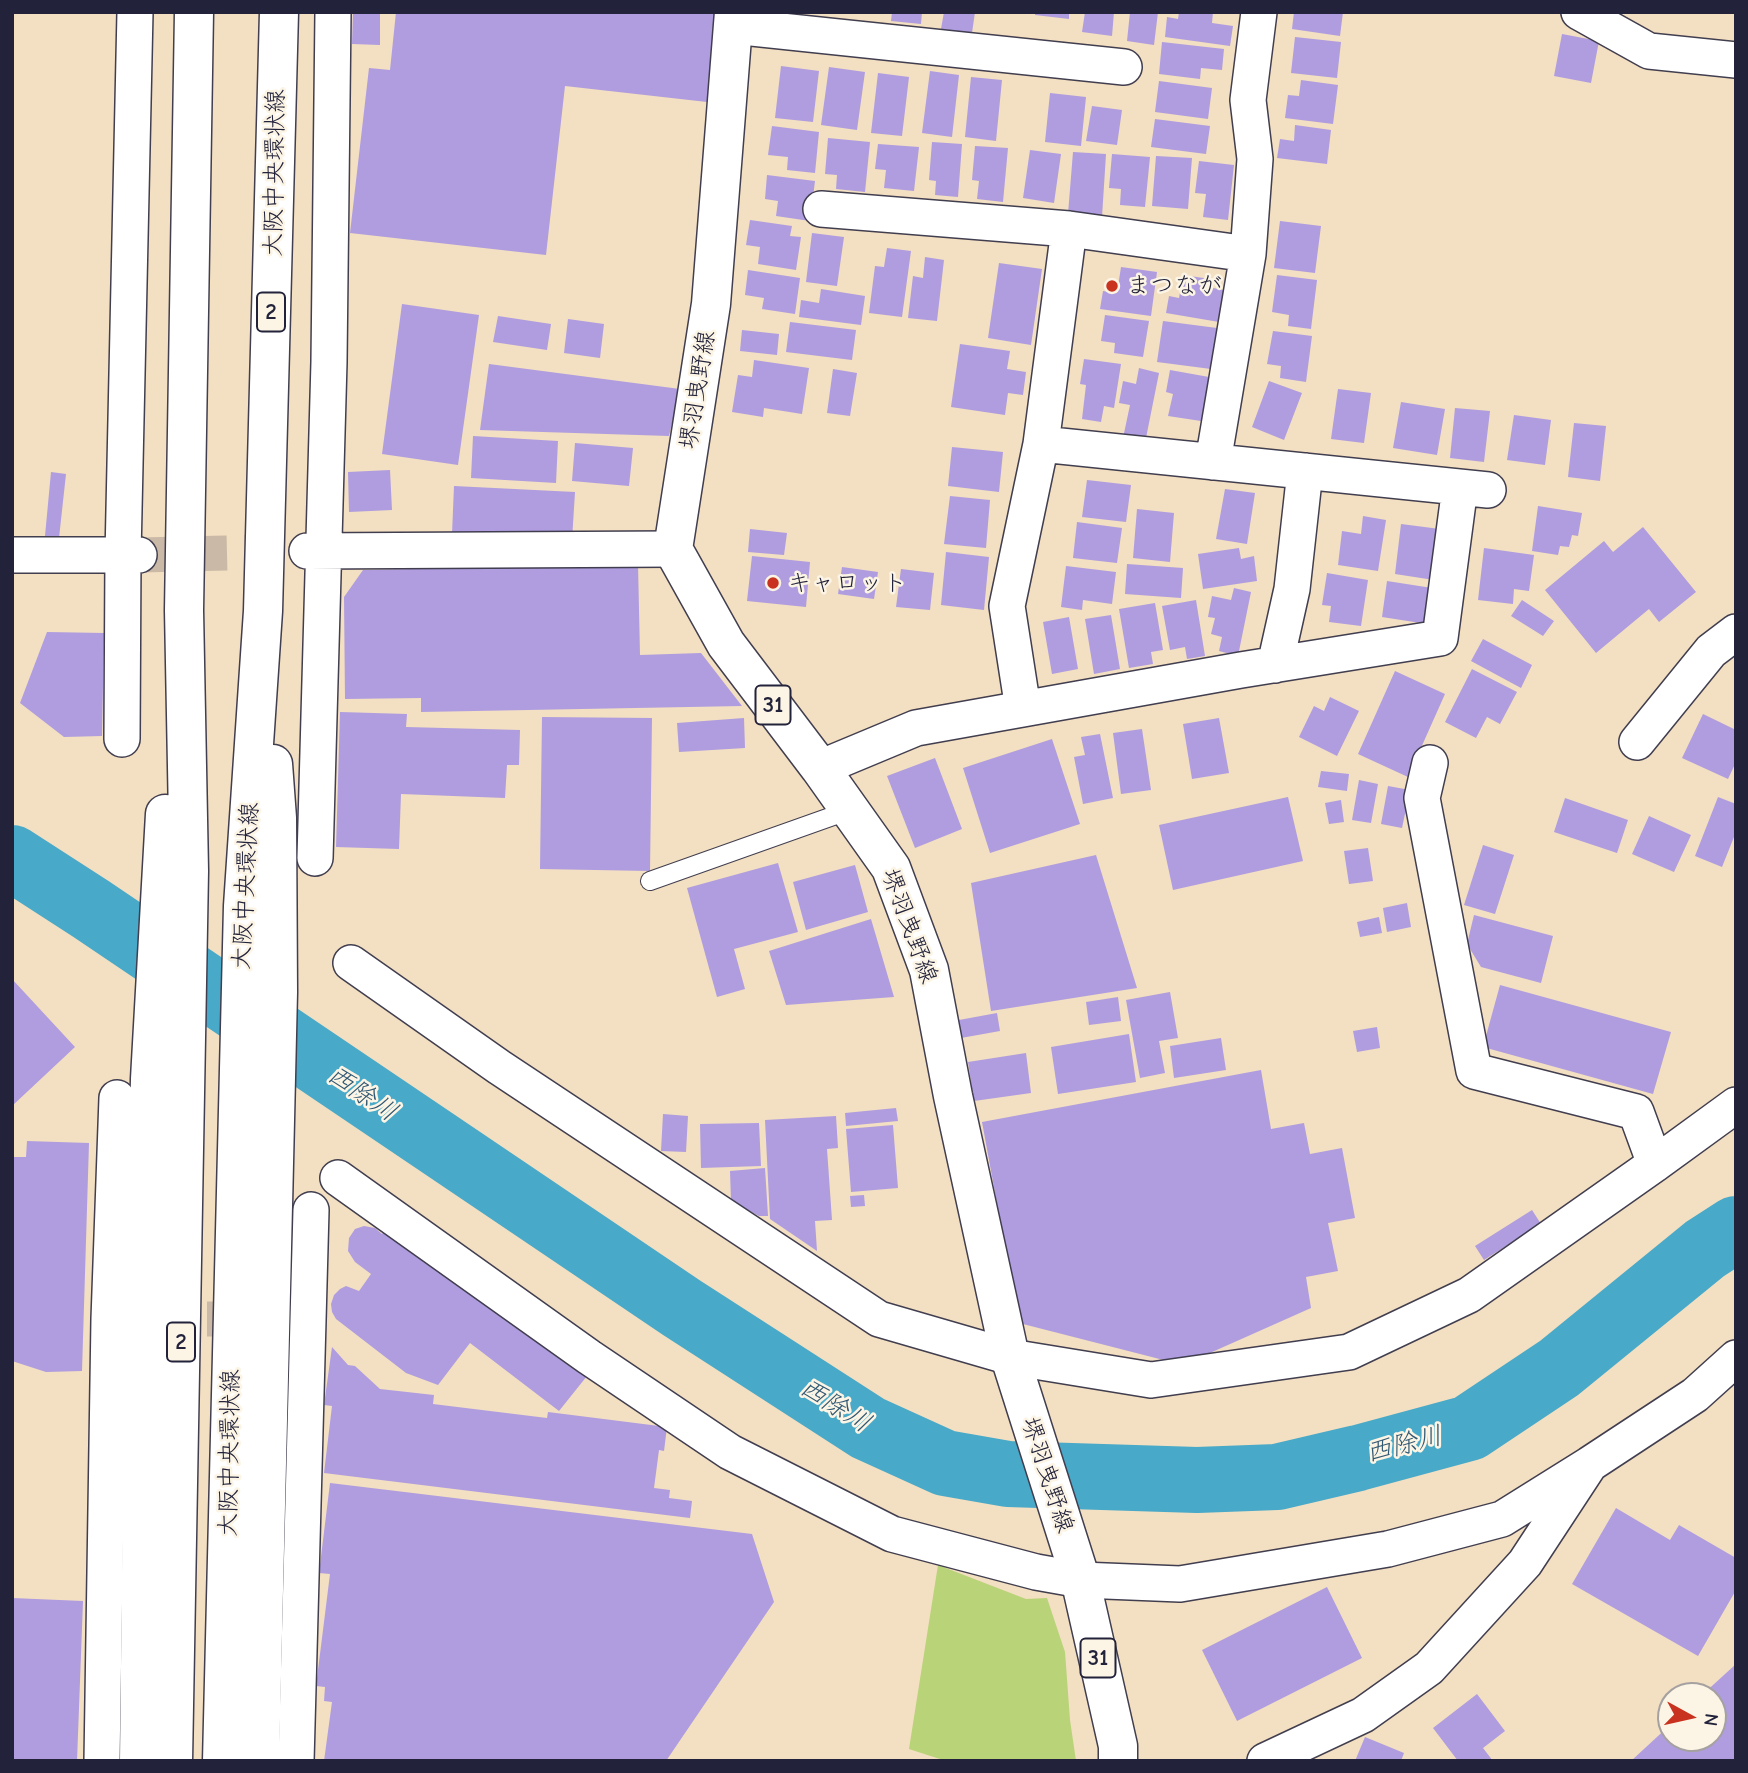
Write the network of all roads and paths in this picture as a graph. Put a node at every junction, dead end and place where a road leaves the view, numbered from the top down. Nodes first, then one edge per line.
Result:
1 (135, 12) edge
2 (194, 12) edge
3 (279, 12) edge
4 (333, 12) edge
5 (1259, 12) edge
6 (1579, 12) edge
7 (734, 19) edge
8 (1736, 60) edge
9 (1124, 67) dead end
10 (821, 209) dead end
11 (1069, 229) junction
12 (1248, 254) junction
13 (1041, 444) junction
14 (1213, 462) junction
15 (1305, 471) junction
16 (673, 549) junction
17 (316, 551) junction
18 (12, 555) edge
19 (131, 555) junction
20 (264, 611) junction
21 (1728, 649) edge
22 (1275, 665) junction
23 (1023, 709) junction
24 (122, 739) dead end
25 (1637, 742) dead end
26 (1430, 763) dead end
27 (820, 768) junction
28 (850, 810) junction
29 (315, 858) dead end
30 (176, 863) junction
31 (650, 881) dead end
32 (351, 963) dead end
33 (117, 1098) dead end
34 (1736, 1105) edge
35 (1655, 1164) junction
36 (1736, 1358) edge
37 (1013, 1367) junction
38 (1590, 1464) junction
39 (1077, 1569) junction
40 (102, 1761) edge
41 (139, 1761) edge
42 (173, 1761) edge
43 (222, 1761) edge
44 (260, 1761) edge
45 (296, 1761) edge
46 (1118, 1761) edge
47 (1265, 1761) edge

1 - 19 street
2 - 30 main road
3 - 20 main road, 大阪中央環状線 / 2
4 - 17 street
5 - 12 street
6 - 8 street
7 - 9 street
7 - 16 main road, 堺羽曳野線
10 - 11 street
11 - 12 street
11 - 13 street
12 - 14 street
13 - 14 street
13 - 23 street
14 - 15 street
15 - 22 street
15 - 22 street
16 - 17 street
16 - 27 main road, 堺羽曳野線 / 31
17 - 29 street
18 - 19 street
19 - 24 street
20 - 43 main road, 大阪中央環状線 / 2
20 - 44 main road
21 - 25 street
22 - 23 street
23 - 27 street
26 - 35 street
27 - 28 main road, 堺羽曳野線 / 31
28 - 31 lane
28 - 37 main road, 堺羽曳野線 / 31
30 - 41 main road
30 - 42 main road, 2
32 - 37 street
33 - 40 street
34 - 35 street
35 - 37 street
36 - 38 street
37 - 39 main road, 堺羽曳野線 / 31
38 - 39 street
38 - 47 street
39 - 45 street
39 - 46 main road, 堺羽曳野線 / 31

